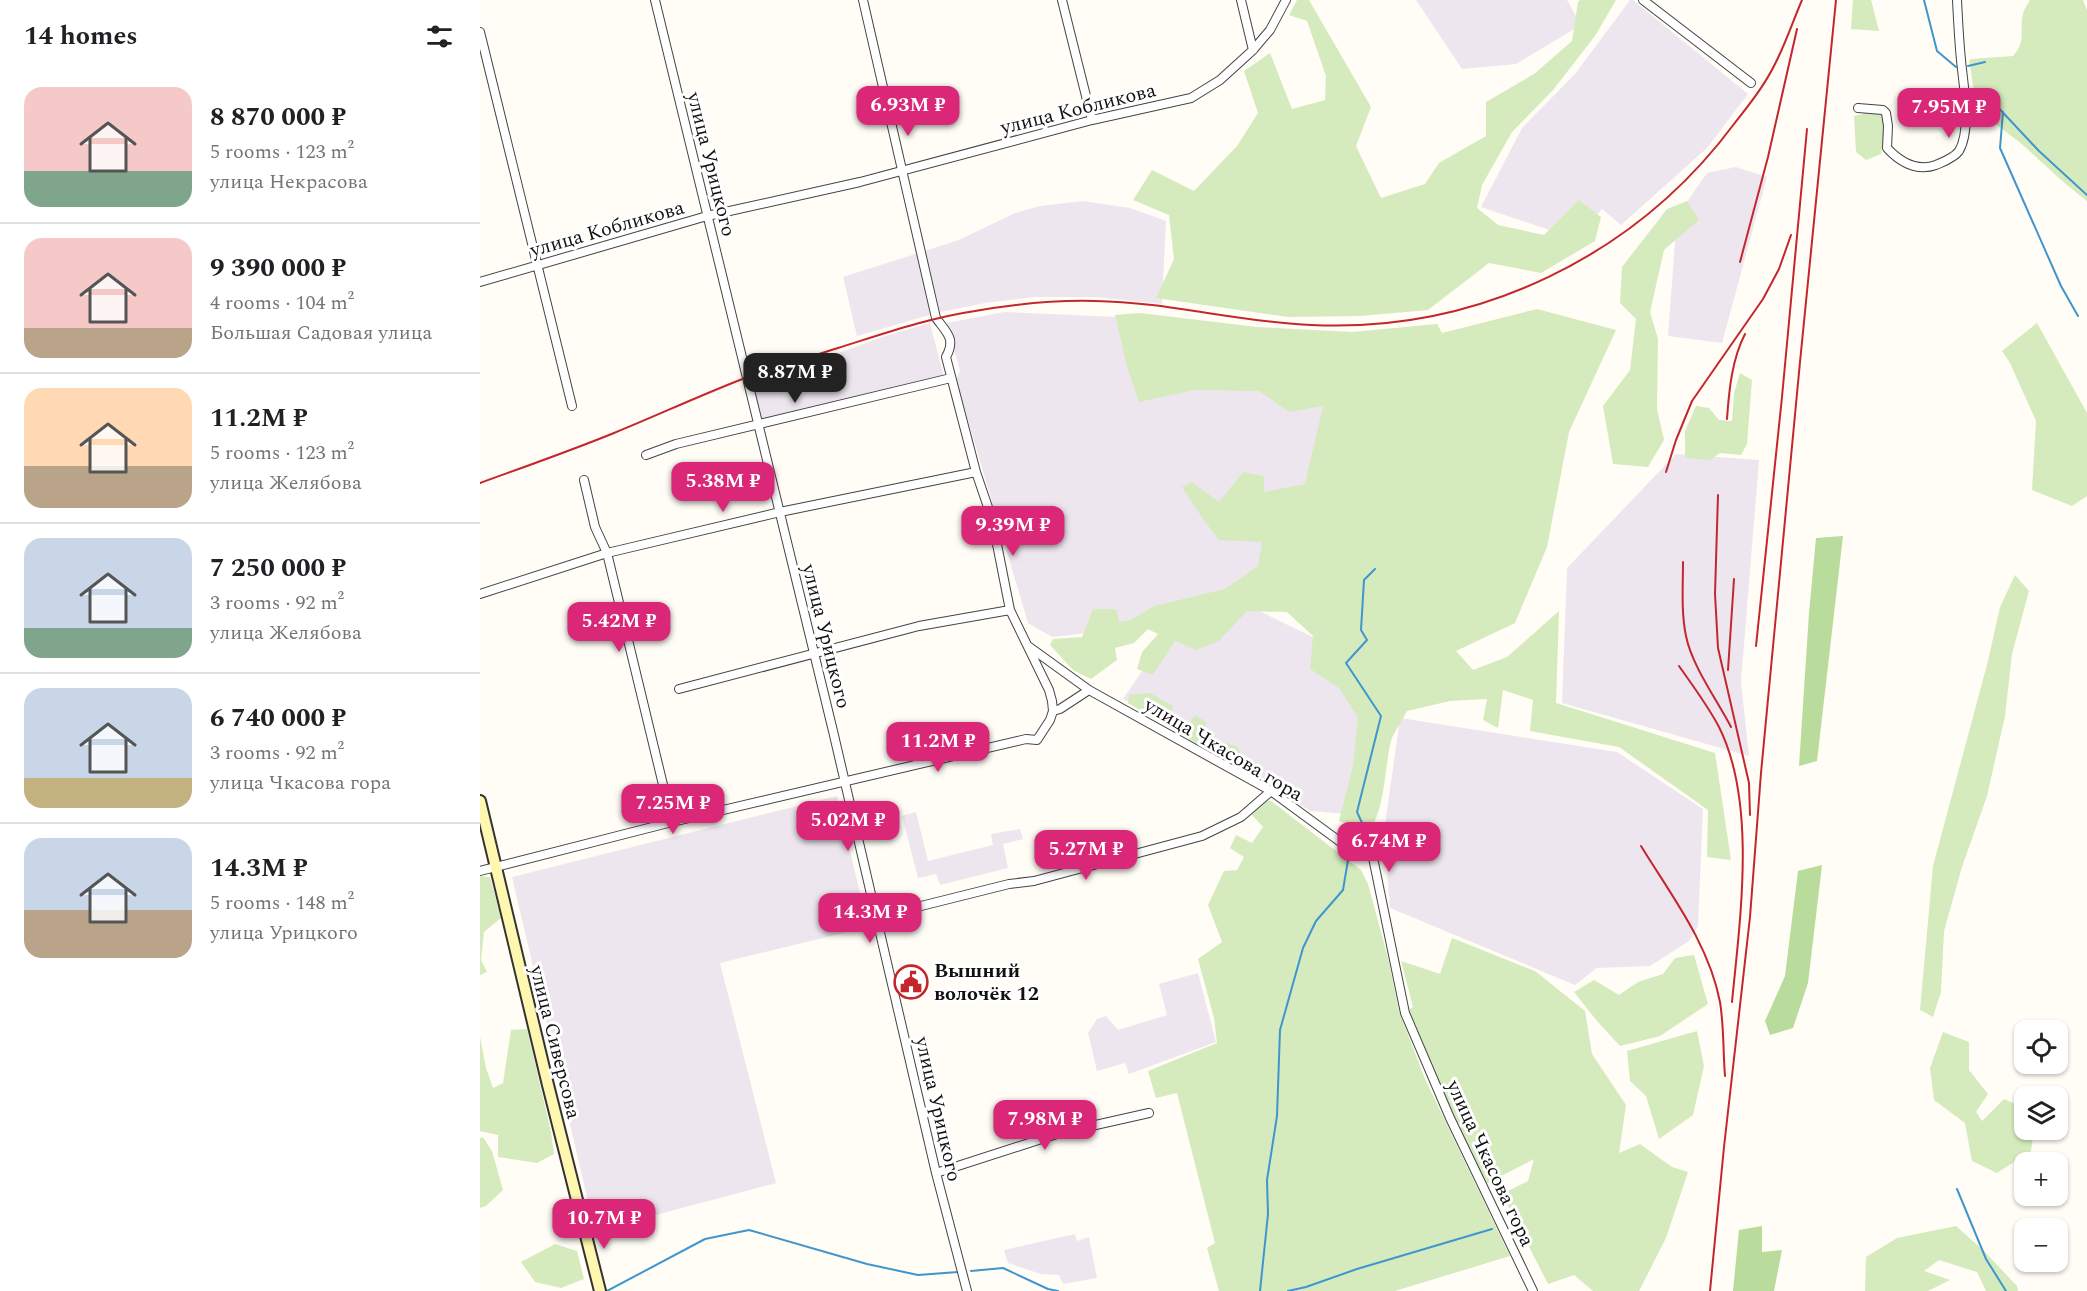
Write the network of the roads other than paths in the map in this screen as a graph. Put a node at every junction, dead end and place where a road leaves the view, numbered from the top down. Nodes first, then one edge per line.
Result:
1 (655, 0) edge
2 (862, 0) edge
3 (1062, 0) edge
4 (1240, 0) edge
5 (1286, 0) edge
6 (1643, 0) edge
7 (1957, 0) edge
8 (480, 32) edge
9 (1253, 50) junction
10 (1750, 83) dead end
11 (1858, 108) dead end
12 (1092, 120) junction
13 (903, 170) junction
14 (708, 216) junction
15 (539, 265) junction
16 (480, 282) edge
17 (951, 378) junction
18 (572, 406) dead end
19 (760, 425) junction
20 (646, 454) dead end
21 (976, 472) junction
22 (584, 480) dead end
23 (780, 512) junction
24 (607, 553) junction
25 (480, 594) edge
26 (1010, 610) junction
27 (1026, 645) junction
28 (814, 655) junction
29 (679, 689) dead end
30 (1089, 690) junction
31 (1053, 711) junction
32 (845, 782) junction
33 (1270, 791) junction
34 (480, 801) edge
35 (672, 822) junction
36 (496, 867) junction
37 (480, 872) edge
38 (877, 917) junction
39 (1149, 1113) dead end
40 (936, 1173) junction
41 (600, 1291) edge
42 (967, 1291) edge
43 (1533, 1291) edge

1 - 14 street, улица Урицкого
2 - 13 street
3 - 12 street
4 - 9 street
5 - 9 street, улица Кобликова
6 - 10 street
7 - 11 street
8 - 15 street
9 - 12 street, улица Кобликова
12 - 13 street, улица Кобликова
13 - 14 street, улица Кобликова
13 - 17 street
14 - 15 street, улица Кобликова
14 - 19 street, улица Урицкого
15 - 16 street, улица Кобликова
15 - 18 street
17 - 19 street
17 - 21 street
19 - 20 street
19 - 23 street, улица Урицкого
21 - 23 street
21 - 26 street
22 - 24 street
23 - 24 street
23 - 28 street, улица Урицкого
24 - 25 street
24 - 35 street
26 - 27 street
26 - 28 street
27 - 30 street, улица Чкасова гора
27 - 31 street
28 - 29 street
28 - 32 street, улица Урицкого
30 - 31 street
30 - 33 street, улица Чкасова гора
31 - 32 street
32 - 35 street
32 - 38 street, улица Урицкого
33 - 38 street
33 - 43 street, улица Чкасова гора
34 - 36 street, улица Сиверсова
35 - 36 street
36 - 37 street
36 - 41 street, улица Сиверсова
38 - 40 street, улица Урицкого
39 - 40 street
40 - 42 street, улица Урицкого

